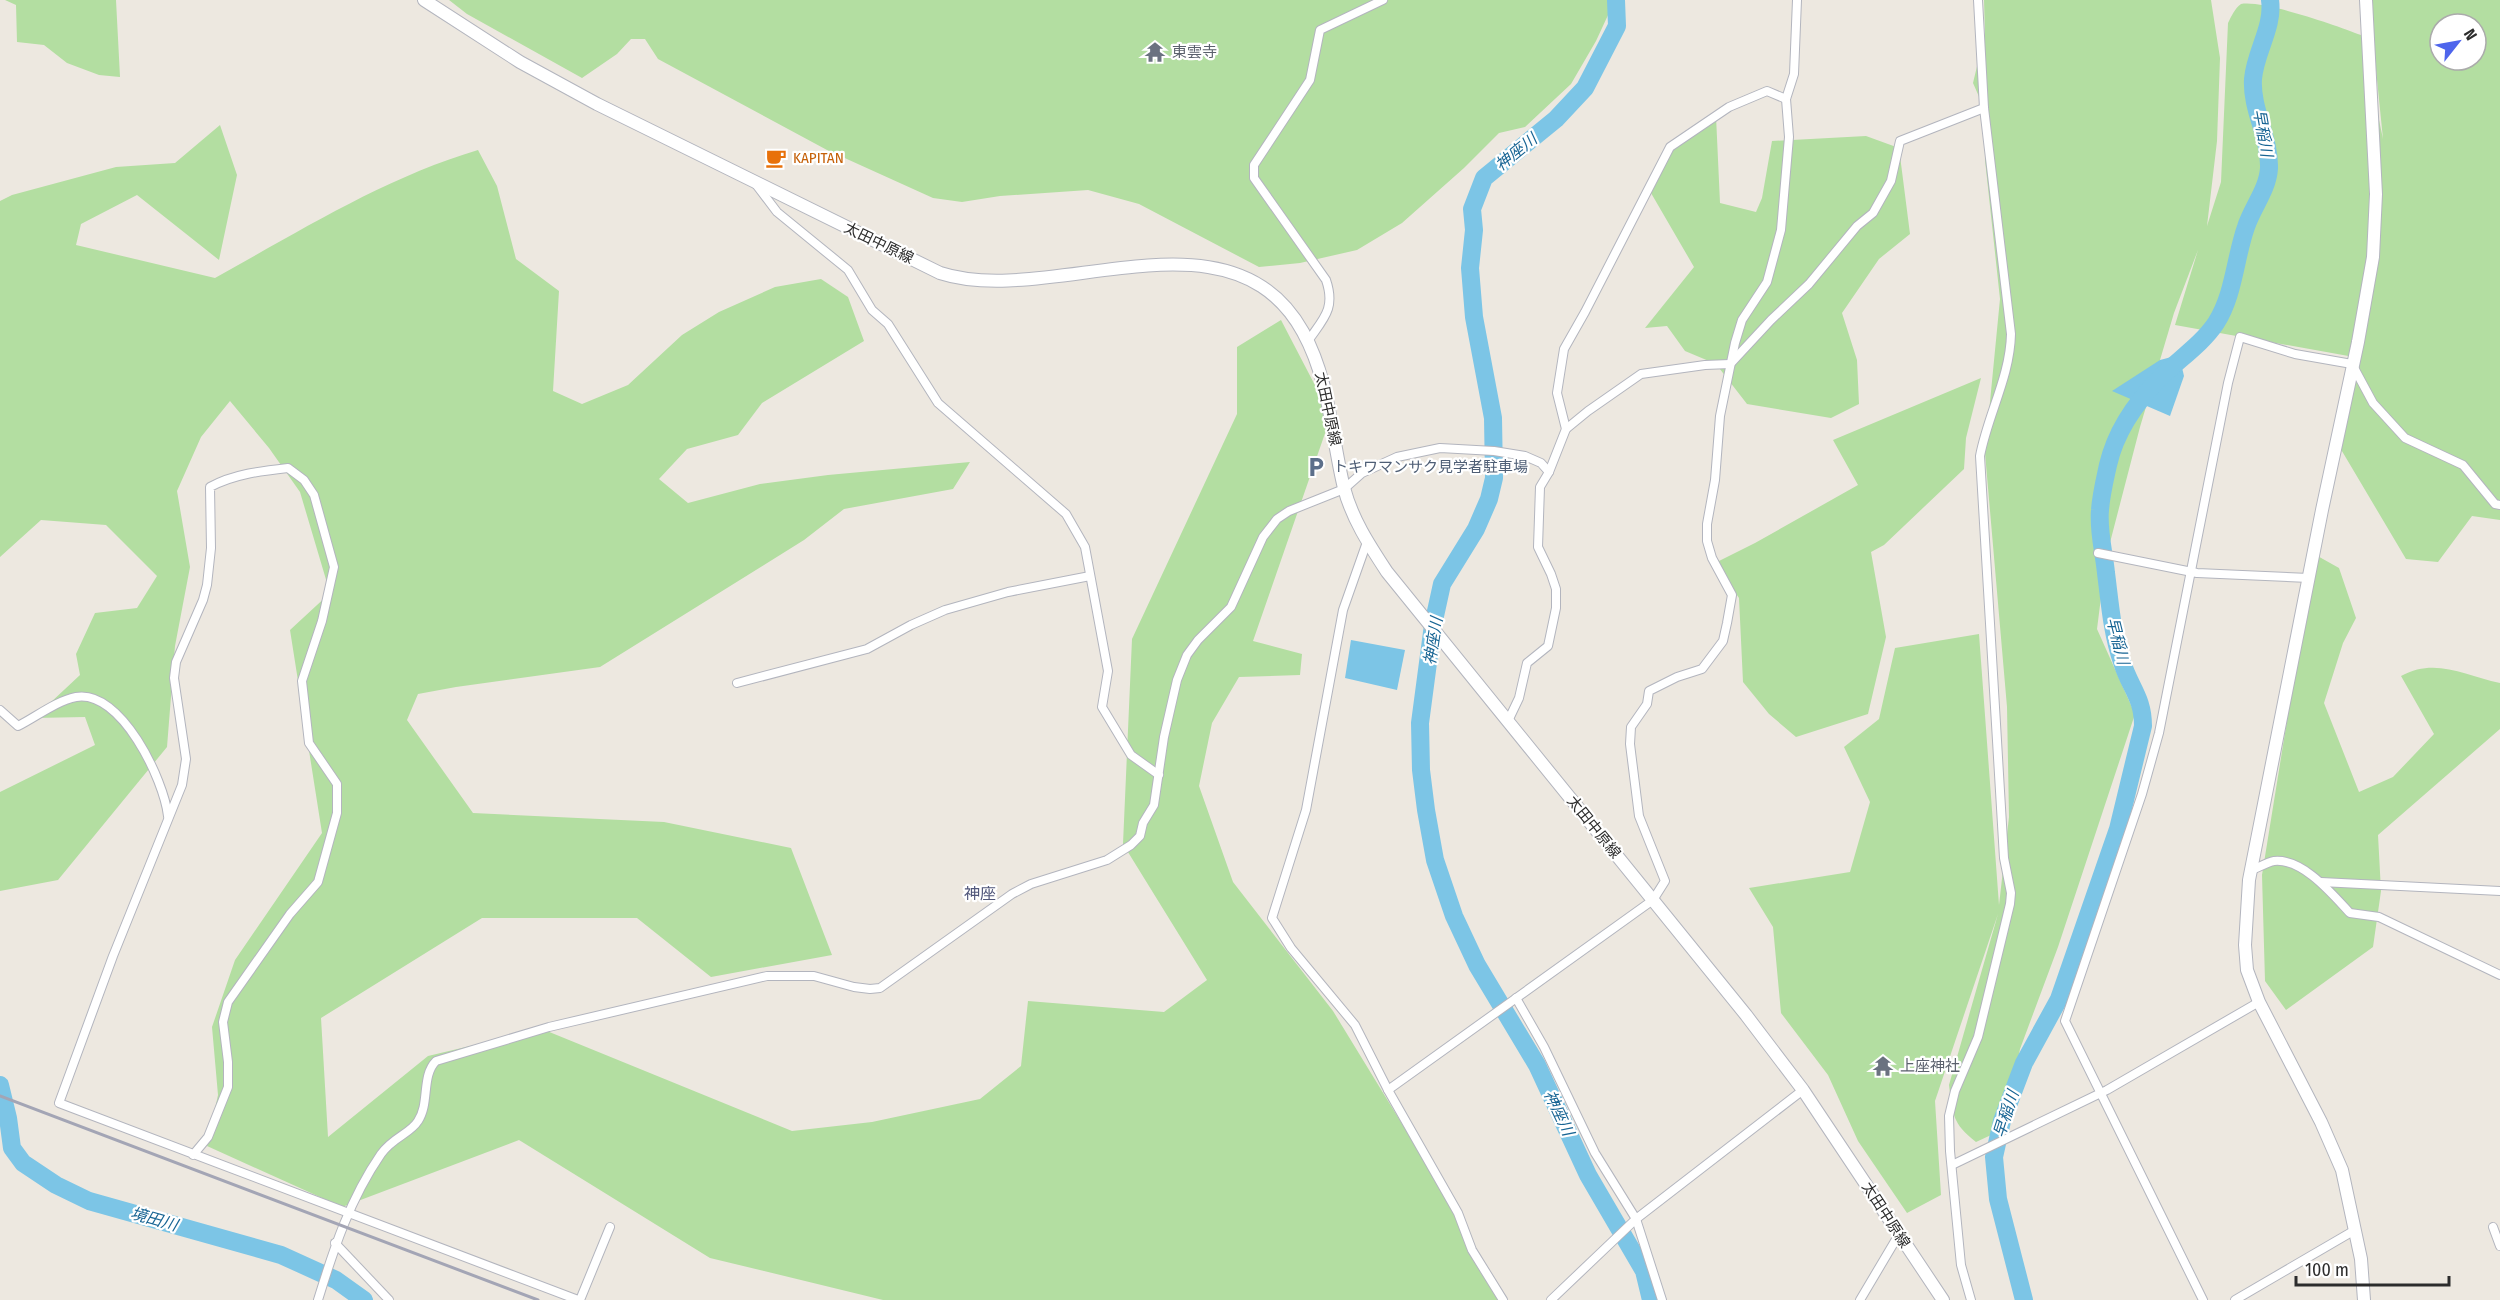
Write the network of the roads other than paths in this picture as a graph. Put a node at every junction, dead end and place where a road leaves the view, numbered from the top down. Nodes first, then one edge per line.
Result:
1 (424, 0) edge
2 (1383, 0) edge
3 (1797, 0) edge
4 (1978, 0) edge
5 (2367, 0) edge
6 (1786, 99) junction
7 (1984, 108) junction
8 (754, 182) junction
9 (1308, 341) junction
10 (1730, 364) junction
11 (2352, 364) junction
12 (1566, 429) junction
13 (1549, 472) junction
14 (1344, 489) junction
15 (2500, 505) edge
16 (1367, 542) junction
17 (2098, 553) dead end
18 (2190, 571) junction
19 (1090, 576) junction
20 (2309, 578) junction
21 (737, 683) dead end
22 (0, 710) edge
23 (1508, 720) junction
24 (1159, 775) junction
25 (168, 816) junction
26 (2252, 870) junction
27 (2321, 882) junction
28 (2500, 891) edge
29 (1653, 900) junction
30 (2500, 975) edge
31 (1516, 998) junction
32 (2259, 1002) junction
33 (1388, 1090) junction
34 (1803, 1090) junction
35 (2101, 1092) junction
36 (193, 1155) junction
37 (1952, 1165) junction
38 (348, 1212) junction
39 (1636, 1219) junction
40 (610, 1227) dead end
41 (2493, 1227) dead end
42 (2355, 1230) junction
43 (1898, 1236) junction
44 (335, 1244) junction
45 (2500, 1246) edge
46 (318, 1300) edge
47 (388, 1300) edge
48 (579, 1300) edge
49 (1503, 1300) edge
50 (1551, 1300) edge
51 (1662, 1300) edge
52 (1860, 1300) edge
53 (1943, 1300) edge
54 (1971, 1300) edge
55 (2203, 1300) edge
56 (2235, 1300) edge
57 (2364, 1300) edge

1 - 8 main road, 太田中原線
2 - 9 street
3 - 6 street
4 - 7 street
5 - 11 main road
6 - 10 street
6 - 12 street
7 - 10 street
7 - 37 street
8 - 9 main road, 太田中原線
8 - 19 street
9 - 14 main road, 太田中原線
10 - 12 street
10 - 29 street
11 - 15 street
11 - 18 street
11 - 20 main road
12 - 13 street
13 - 14 street
13 - 23 street
14 - 16 main road, 太田中原線
14 - 24 street
16 - 23 main road, 太田中原線
16 - 33 street
17 - 18 street
18 - 20 street
18 - 35 street
19 - 21 street
19 - 24 street
20 - 26 main road
22 - 25 street
23 - 29 main road, 太田中原線
24 - 38 street
25 - 36 street
25 - 36 street
26 - 27 street
26 - 32 main road
27 - 28 street
27 - 30 street
29 - 31 street
29 - 34 main road, 太田中原線
31 - 33 street
31 - 39 street
32 - 35 street
32 - 42 main road
33 - 49 street
34 - 39 street
34 - 43 main road, 太田中原線
35 - 37 street
35 - 55 street
36 - 38 street
37 - 54 street
38 - 44 street
38 - 48 street
39 - 50 street
39 - 51 street
40 - 48 street
41 - 45 street
42 - 56 street
42 - 57 main road
43 - 52 street
43 - 53 main road, 太田中原線
44 - 46 street
44 - 47 street

